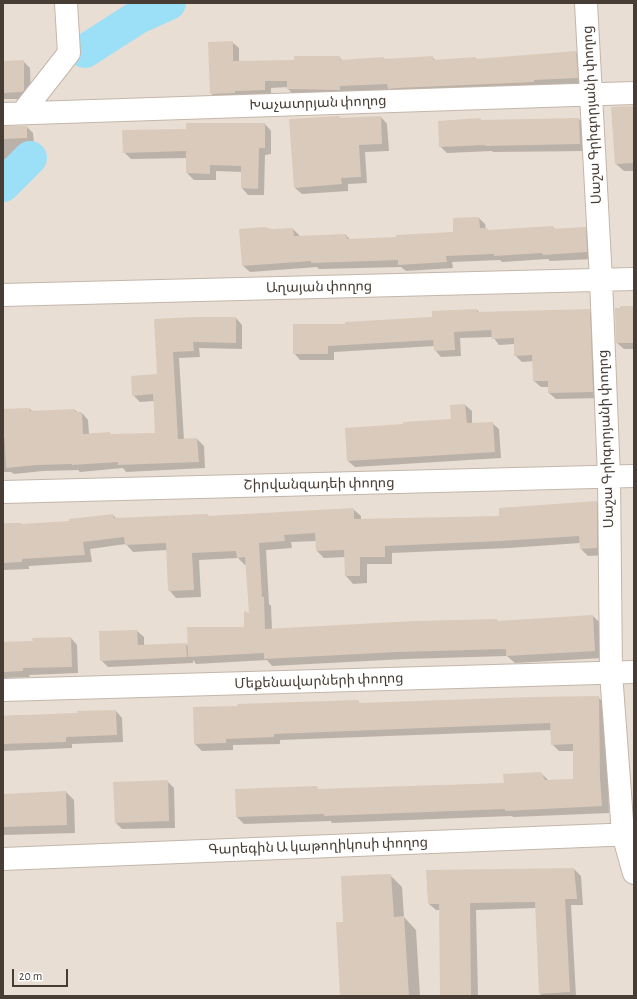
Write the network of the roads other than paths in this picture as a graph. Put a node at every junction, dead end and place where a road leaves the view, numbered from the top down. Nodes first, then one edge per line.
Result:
1 (66, 3) edge
2 (586, 3) edge
3 (634, 93) edge
4 (592, 94) junction
5 (13, 113) edge
6 (634, 279) edge
7 (601, 280) junction
8 (3, 296) edge
9 (634, 476) edge
10 (609, 477) junction
11 (3, 492) edge
12 (634, 672) edge
13 (612, 673) junction
14 (3, 690) edge
15 (628, 834) edge
16 (3, 859) edge
17 (634, 873) edge

1 - 5 street
2 - 4 street, Սաշա Գրիգորյանի փողոց
3 - 4 street, Խաչատրյան փողոց
4 - 5 street, Խաչատրյան փողոց
4 - 7 street, Սաշա Գրիգորյանի փողոց
6 - 7 street, Աղայան փողոց
7 - 8 street, Աղայան փողոց
7 - 10 street, Սաշա Գրիգորյանի փողոց
9 - 10 street, Շիրվանզադեի փողոց
10 - 11 street, Շիրվանզադեի փողոց
10 - 13 street, Սաշա Գրիգորյանի փողոց
12 - 13 street, Մեքենավարների փողոց
13 - 14 street, Մեքենավարների փողոց
13 - 15 street, Սաշա Գրիգորյանի փողոց
15 - 16 street, Գարեգին Ա կաթողիկոսի փողոց
15 - 17 street, Սաշա Գրիգորյանի փողոց

